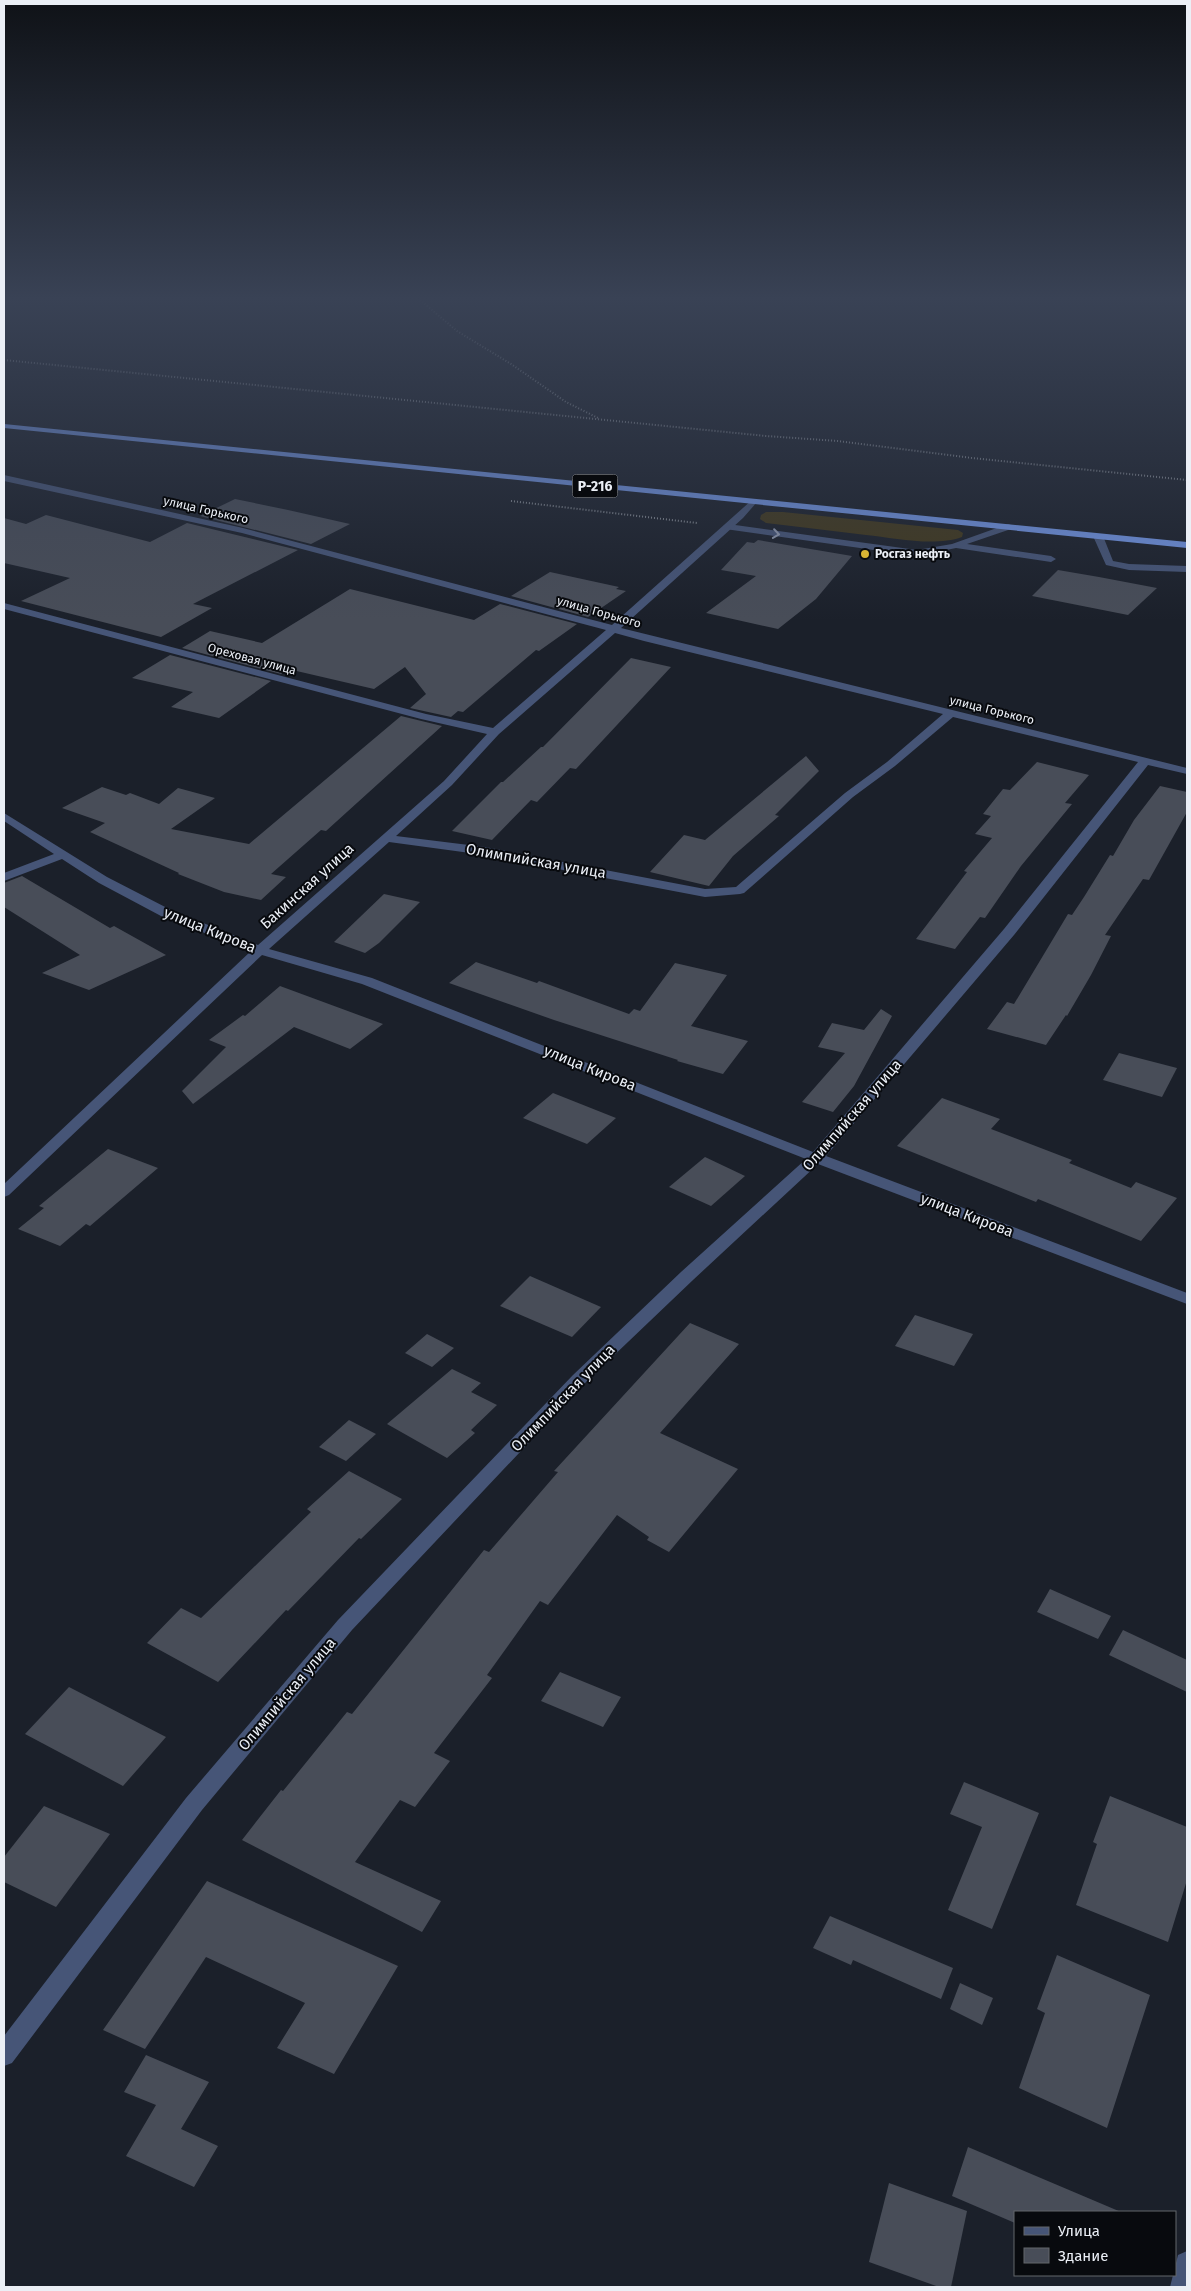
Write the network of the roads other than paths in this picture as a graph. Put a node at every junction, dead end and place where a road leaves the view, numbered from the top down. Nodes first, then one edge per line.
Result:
1 (4, 426) edge
2 (4, 478) edge
3 (753, 502) junction
4 (728, 527) junction
5 (1008, 527) junction
6 (1098, 536) junction
7 (1187, 545) edge
8 (954, 546) junction
9 (1051, 559) dead end
10 (1187, 569) edge
11 (4, 606) edge
12 (613, 628) junction
13 (951, 713) junction
14 (494, 732) junction
15 (1145, 761) junction
16 (1187, 771) edge
17 (4, 816) edge
18 (386, 838) junction
19 (61, 855) junction
20 (4, 877) edge
21 (260, 950) junction
22 (816, 1158) junction
23 (4, 1192) edge
24 (1187, 1299) edge
25 (4, 2055) edge
26 (1187, 2264) edge
27 (1183, 2287) edge

1 - 3 highway, Р-216
2 - 12 street, улица Горького
3 - 4 street, Бакинская улица
3 - 5 highway, Р-216
4 -> 8 street
4 - 12 street, Бакинская улица
5 - 6 highway, Р-216
5 - 8 street
6 - 7 highway, Р-216
6 - 10 street
8 - 9 street
11 - 14 street, Ореховая улица
12 - 13 street, улица Горького
12 - 14 street, Бакинская улица
13 - 15 street, улица Горького
13 - 18 street, Олимпийская улица
14 - 18 street, Бакинская улица
15 - 16 street, улица Горького
15 - 22 street, Олимпийская улица
17 - 19 street, улица Кирова
18 - 21 street, Бакинская улица
19 - 20 street
19 - 21 street, улица Кирова
21 - 22 street, улица Кирова
21 - 23 street, Бакинская улица
22 - 24 street, улица Кирова
22 - 25 street, Олимпийская улица
26 - 27 street

